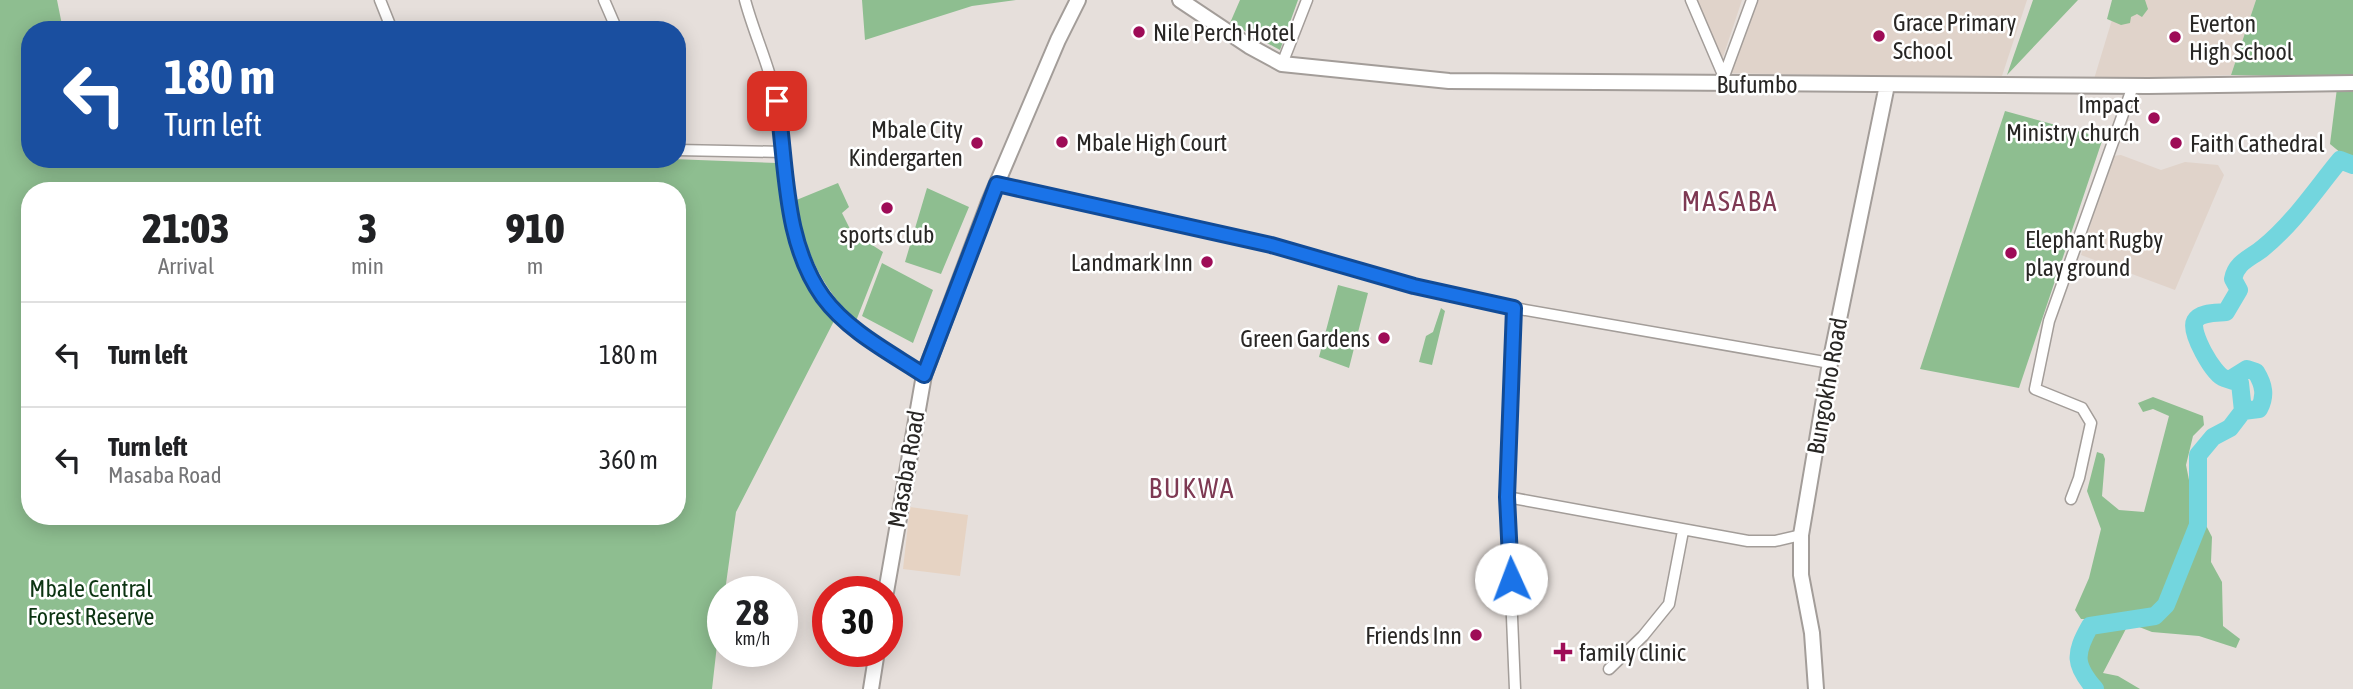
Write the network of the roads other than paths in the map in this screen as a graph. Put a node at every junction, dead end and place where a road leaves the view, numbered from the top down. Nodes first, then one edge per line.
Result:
1 (380, 0) edge
2 (604, 0) edge
3 (745, 0) edge
4 (1068, 0) edge
5 (1078, 0) edge
6 (1180, 0) edge
7 (1307, 0) edge
8 (1691, 0) edge
9 (1752, 0) edge
10 (388, 21) edge
11 (613, 21) edge
12 (1058, 40) junction
13 (1282, 64) junction
14 (1725, 80) junction
15 (2353, 83) edge
16 (1887, 85) junction
17 (2133, 86) junction
18 (686, 150) edge
19 (784, 152) junction
20 (997, 184) junction
21 (1514, 308) junction
22 (1830, 363) junction
23 (924, 375) junction
24 (1507, 497) junction
25 (2071, 499) dead end
26 (1683, 531) junction
27 (1801, 535) junction
28 (889, 576) edge
29 (874, 667) edge
30 (1609, 669) dead end
31 (871, 689) edge
32 (1515, 689) edge
33 (1816, 689) edge

1 - 10 street
2 - 11 street
3 - 19 street
4 - 12 street
5 - 12 street, Masaba Road
6 - 13 street, Bufumbo
7 - 13 street
8 - 14 street
9 - 14 street
12 - 20 street, Masaba Road
13 - 14 street, Bufumbo
14 - 16 street, Bufumbo
15 - 17 street, Bufumbo
16 - 17 street, Bufumbo
16 - 22 street, Bungokho Road
17 - 25 street
18 - 19 street
19 - 23 street
20 - 21 street
20 - 23 street, Masaba Road
21 - 22 street
21 - 24 street
22 - 27 street, Bungokho Road
23 - 28 street, Masaba Road
24 - 26 street
24 - 32 street
26 - 27 street
26 - 30 street
27 - 33 street, Bungokho Road
29 - 31 street

